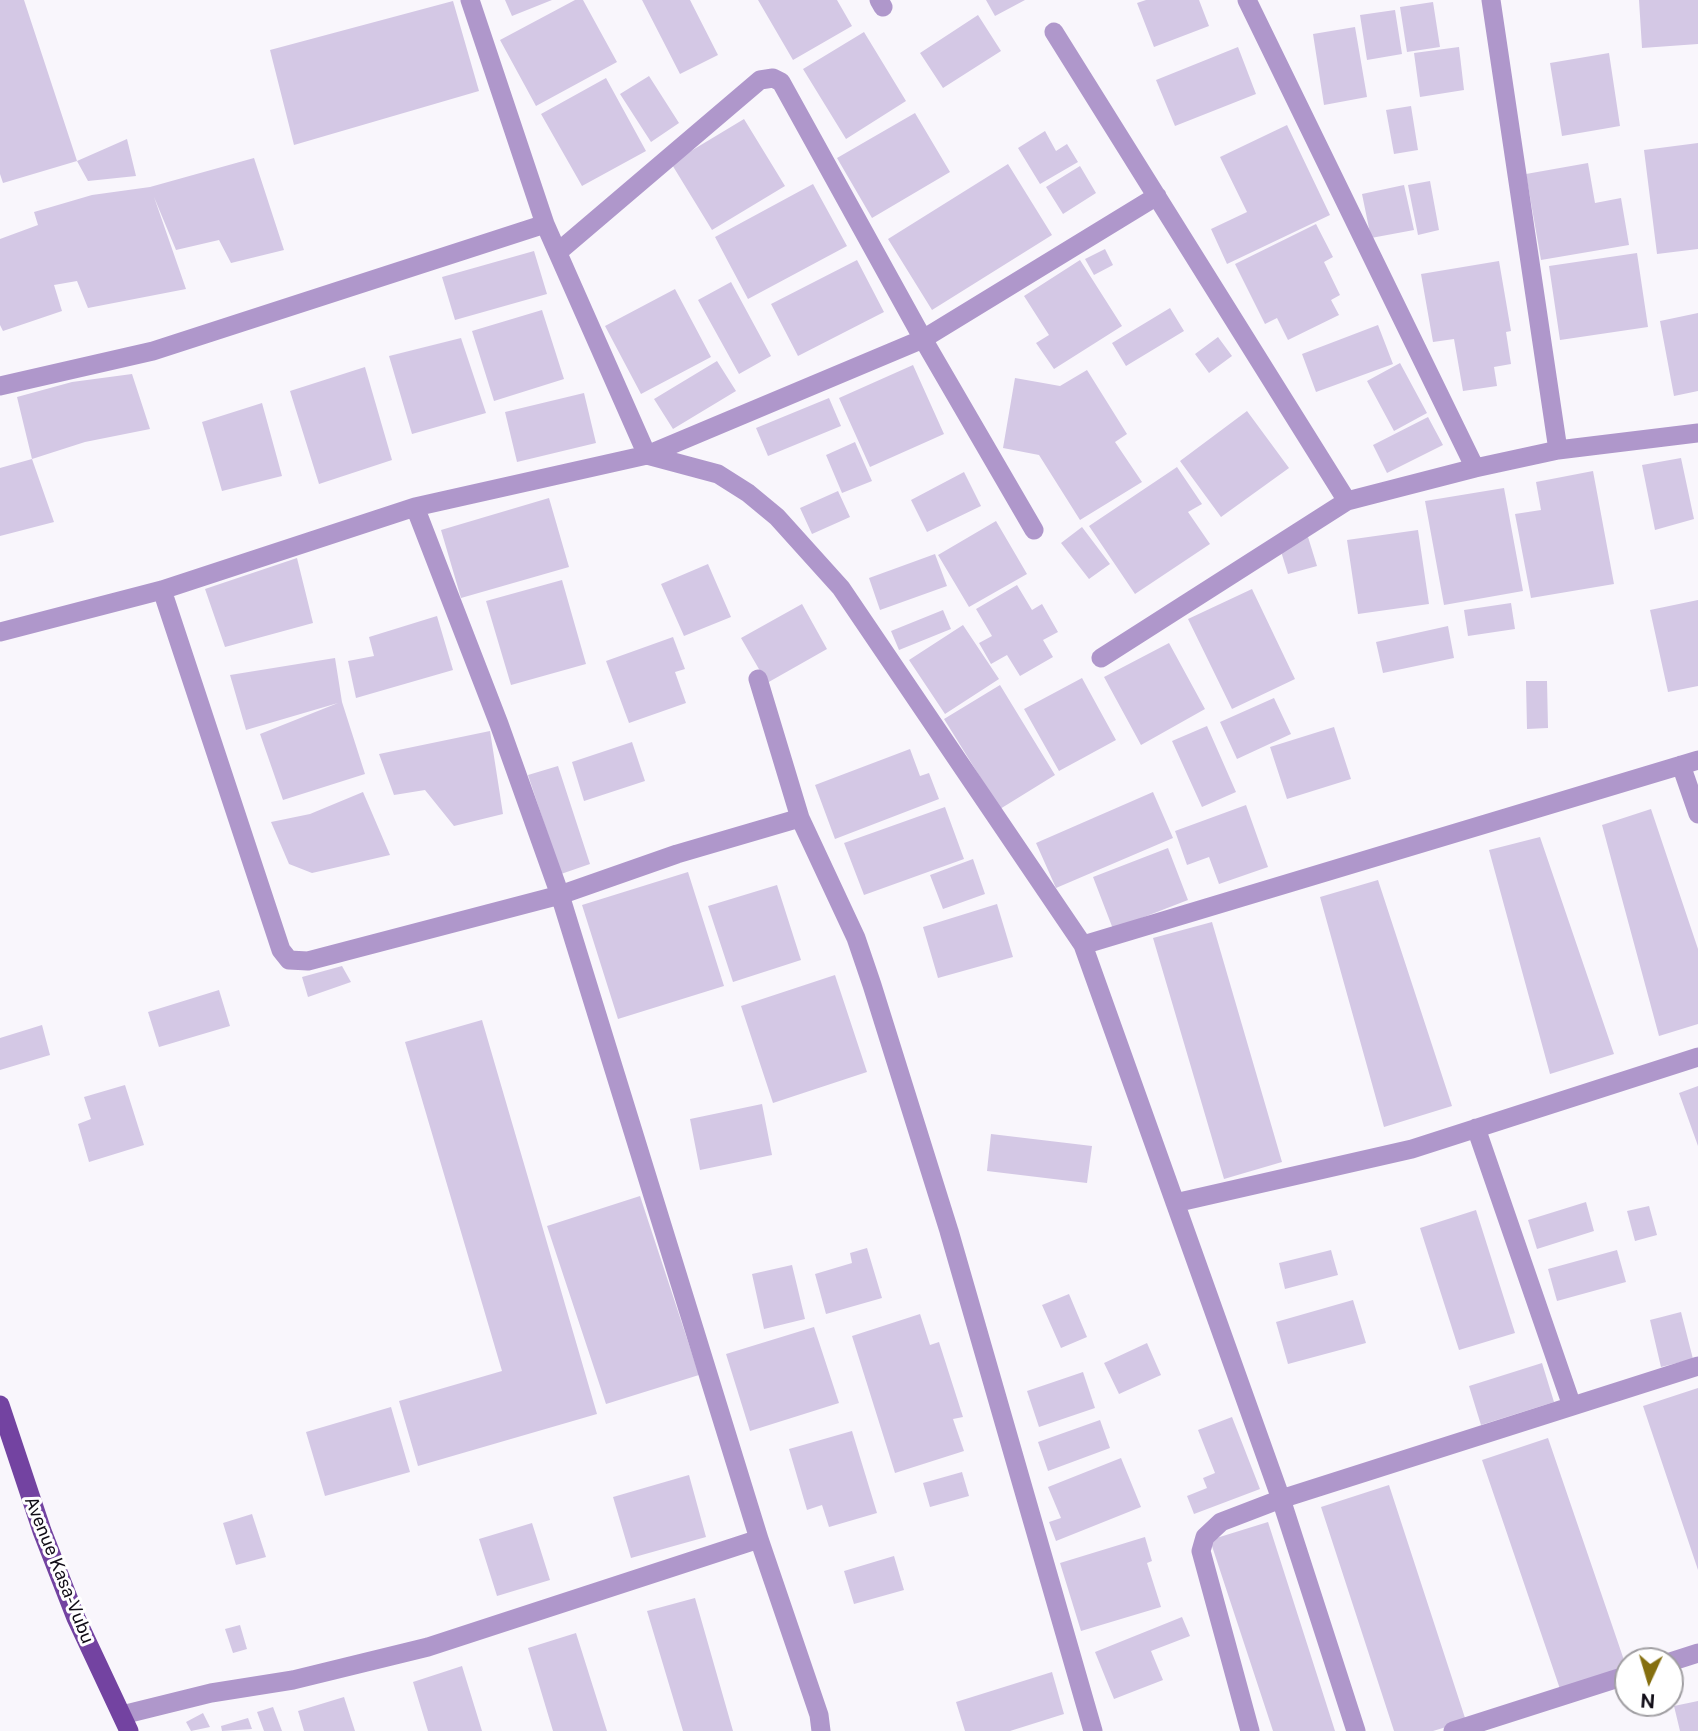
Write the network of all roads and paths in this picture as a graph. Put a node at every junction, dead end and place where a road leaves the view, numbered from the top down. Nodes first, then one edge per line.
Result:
1 (470, 0) edge
2 (1247, 0) edge
3 (1491, 0) edge
4 (1054, 32) dead end
5 (1157, 196) junction
6 (545, 224) junction
7 (558, 252) junction
8 (923, 339) junction
9 (0, 386) edge
10 (1698, 433) edge
11 (1559, 450) junction
12 (647, 455) junction
13 (1475, 468) junction
14 (1348, 501) junction
15 (415, 507) junction
16 (1034, 530) dead end
17 (162, 590) junction
18 (0, 632) edge
19 (1101, 658) dead end
20 (758, 680) dead end
21 (1689, 762) edge
22 (1698, 814) edge
23 (800, 818) junction
24 (560, 895) junction
25 (1083, 945) junction
26 (1698, 1057) edge
27 (1476, 1128) junction
28 (1175, 1203) junction
29 (1698, 1366) edge
30 (0, 1405) edge
31 (1572, 1406) junction
32 (1281, 1499) junction
33 (760, 1539) junction
34 (1614, 1679) edge
35 (125, 1723) edge
36 (821, 1731) edge
37 (1093, 1731) edge
38 (1250, 1731) edge
39 (1356, 1731) edge
40 (1453, 1731) edge

1 - 6 street
2 - 13 street
3 - 11 street
4 - 5 street
5 - 8 street
5 - 14 street
6 - 7 street
6 - 9 street
7 - 8 street
7 - 12 street
8 - 12 street
8 - 16 street
10 - 11 street
11 - 13 street
12 - 15 street
12 - 25 street
13 - 14 street
14 - 19 street
15 - 17 street
15 - 24 street
17 - 18 street
17 - 24 street
20 - 23 street
21 - 22 street
21 - 25 street
23 - 24 street
23 - 37 street
24 - 33 street
25 - 28 street
26 - 27 street
27 - 28 street
27 - 31 street
28 - 32 street
29 - 31 street
30 - 35 main road, Avenue Kasa-Vubu
31 - 32 street
32 - 38 street
32 - 39 street
33 - 35 street
33 - 36 street
34 - 40 street

